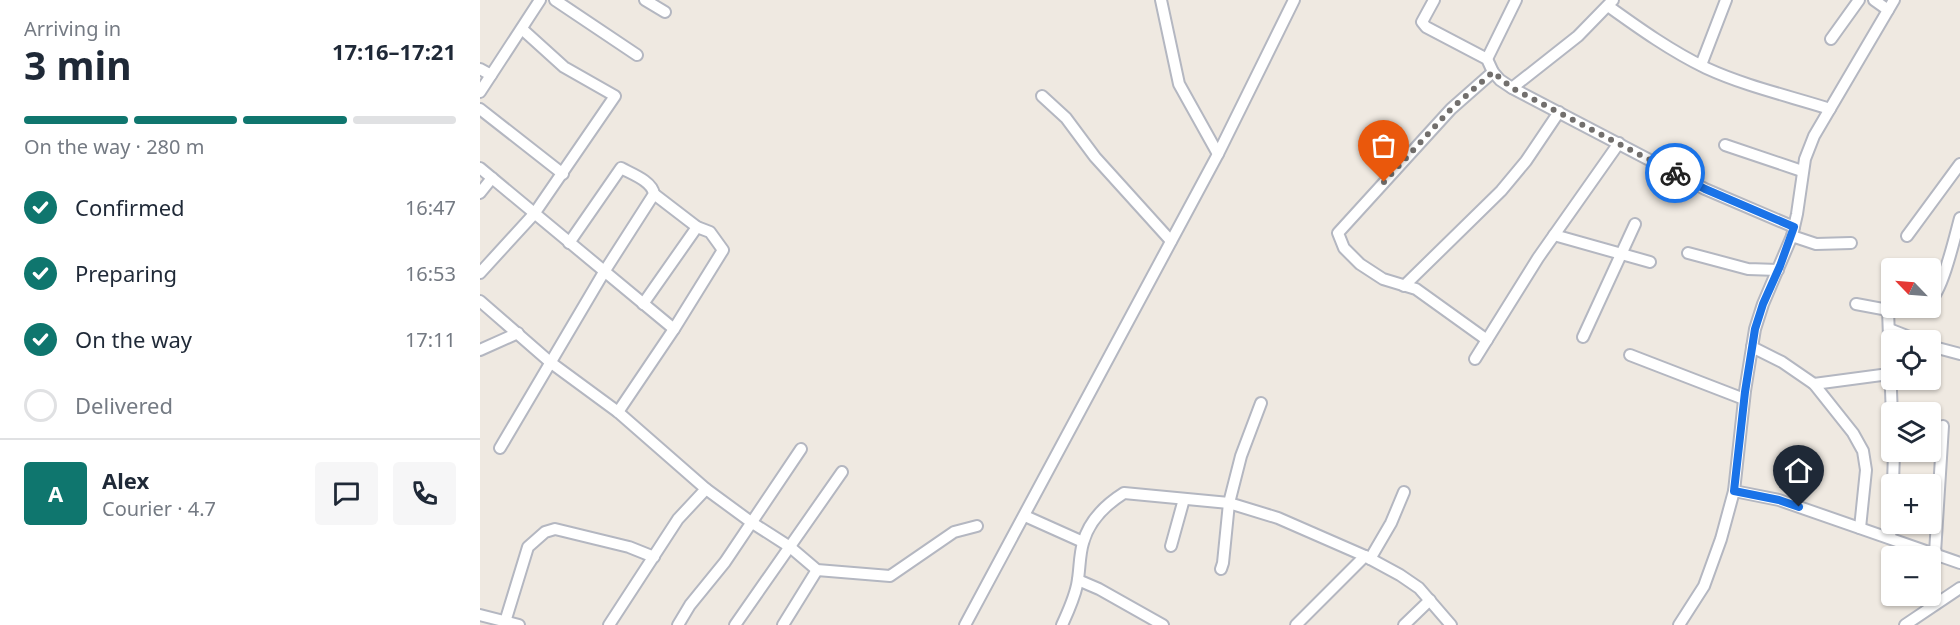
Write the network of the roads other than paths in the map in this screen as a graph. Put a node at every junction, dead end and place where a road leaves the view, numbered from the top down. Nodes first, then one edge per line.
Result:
1 (540, 0) edge
2 (555, 0) edge
3 (645, 0) edge
4 (1161, 0) edge
5 (1294, 0) edge
6 (1434, 0) edge
7 (1516, 0) edge
8 (1726, 0) edge
9 (1859, 0) edge
10 (1874, 0) edge
11 (1894, 0) edge
12 (1611, 3) edge
13 (1888, 10) junction
14 (665, 12) dead end
15 (522, 29) junction
16 (1831, 39) dead end
17 (637, 55) dead end
18 (1487, 59) junction
19 (1701, 65) junction
20 (480, 69) edge
21 (1493, 72) junction
22 (491, 75) junction
23 (1512, 88) junction
24 (480, 92) edge
25 (1042, 96) dead end
26 (480, 109) edge
27 (1830, 109) junction
28 (1559, 112) junction
29 (1619, 143) junction
30 (1725, 145) dead end
31 (1218, 154) junction
32 (1960, 164) edge
33 (480, 168) edge
34 (1803, 171) junction
35 (563, 174) junction
36 (492, 178) junction
37 (480, 193) edge
38 (654, 194) junction
39 (534, 214) junction
40 (1960, 218) edge
41 (1635, 224) dead end
42 (697, 227) junction
43 (1793, 231) junction
44 (1554, 236) junction
45 (1907, 236) dead end
46 (1171, 241) junction
47 (569, 243) junction
48 (1851, 243) dead end
49 (1688, 253) dead end
50 (1621, 254) junction
51 (1650, 262) dead end
52 (1778, 270) junction
53 (604, 272) junction
54 (480, 273) edge
55 (1941, 282) edge
56 (1404, 286) junction
57 (480, 301) edge
58 (643, 304) junction
59 (1856, 304) dead end
60 (1881, 309) edge
61 (1888, 318) edge
62 (674, 329) junction
63 (1889, 329) edge
64 (518, 333) junction
65 (1583, 337) dead end
66 (1487, 340) junction
67 (1752, 347) junction
68 (1941, 349) edge
69 (480, 350) edge
70 (1960, 354) edge
71 (1630, 355) dead end
72 (1475, 359) dead end
73 (550, 362) junction
74 (1881, 375) edge
75 (1814, 384) junction
76 (1744, 399) junction
77 (1261, 403) dead end
78 (618, 412) junction
79 (1942, 426) dead end
80 (500, 448) dead end
81 (801, 449) dead end
82 (842, 472) dead end
83 (706, 489) junction
84 (1734, 491) junction
85 (1404, 492) dead end
86 (1184, 499) junction
87 (1229, 503) junction
88 (1024, 516) junction
89 (751, 522) junction
90 (977, 526) dead end
91 (1860, 528) junction
92 (1890, 534) edge
93 (1890, 538) junction
94 (1083, 542) junction
95 (1171, 546) dead end
96 (1914, 546) edge
97 (1935, 546) edge
98 (790, 547) junction
99 (1941, 555) edge
100 (654, 557) junction
101 (1368, 557) junction
102 (1960, 563) edge
103 (1221, 569) dead end
104 (817, 570) junction
105 (1078, 580) junction
106 (1960, 588) edge
107 (1430, 600) junction
108 (480, 615) edge
109 (506, 622) junction
110 (519, 625) edge
111 (609, 625) edge
112 (678, 625) edge
113 (735, 625) edge
114 (783, 625) edge
115 (965, 625) edge
116 (1062, 625) edge
117 (1162, 625) edge
118 (1296, 625) edge
119 (1404, 625) edge
120 (1451, 625) edge
121 (1679, 625) edge
122 (1905, 625) edge

1 - 15 street
2 - 17 street
3 - 14 street
4 - 31 street
5 - 31 street
6 - 18 street
7 - 18 street
8 - 19 street
9 - 16 street
10 - 13 street
11 - 13 street
12 - 19 street
12 - 23 street
13 - 27 street
15 - 22 street
15 - 35 street
18 - 21 street
19 - 27 street
20 - 22 street
21 - 23 street
21 - 56 street
22 - 24 street
23 - 28 street
25 - 46 street
26 - 35 street
27 - 34 street
28 - 29 street
28 - 56 street
29 - 43 street
29 - 44 street
30 - 34 street
31 - 46 street
32 - 45 street
33 - 36 street
34 - 43 street
35 - 39 street
36 - 37 street
36 - 39 street
38 - 42 street
38 - 47 street
38 - 53 street
39 - 47 street
39 - 54 street
40 - 55 street
41 - 50 street
42 - 58 street
42 - 62 street
43 - 48 street
43 - 52 street
44 - 50 street
44 - 66 street
46 - 88 street
47 - 53 street
49 - 52 street
50 - 51 street
50 - 65 street
52 - 67 street
53 - 58 street
53 - 73 street
56 - 66 street
57 - 64 street
58 - 62 street
59 - 60 street
61 - 63 street
62 - 78 street
64 - 69 street
64 - 73 street
66 - 72 street
67 - 75 street
67 - 76 street
68 - 70 street
71 - 76 street
73 - 78 street
73 - 80 street
74 - 75 street
75 - 91 street
76 - 84 street
77 - 87 street
78 - 83 street
79 - 97 street
81 - 89 street
82 - 98 street
83 - 89 street
83 - 100 street
84 - 91 street
84 - 121 street
85 - 101 street
86 - 87 street
86 - 94 street
86 - 95 street
87 - 101 street
87 - 103 street
88 - 94 street
88 - 115 street
89 - 98 street
89 - 112 street
90 - 104 street
91 - 93 street
92 - 93 street
93 - 96 street
94 - 105 street
98 - 104 street
98 - 113 street
99 - 102 street
100 - 109 street
100 - 111 street
101 - 107 street
101 - 118 street
104 - 114 street
105 - 116 street
105 - 117 street
106 - 122 street
107 - 119 street
107 - 120 street
108 - 109 street
109 - 110 street

